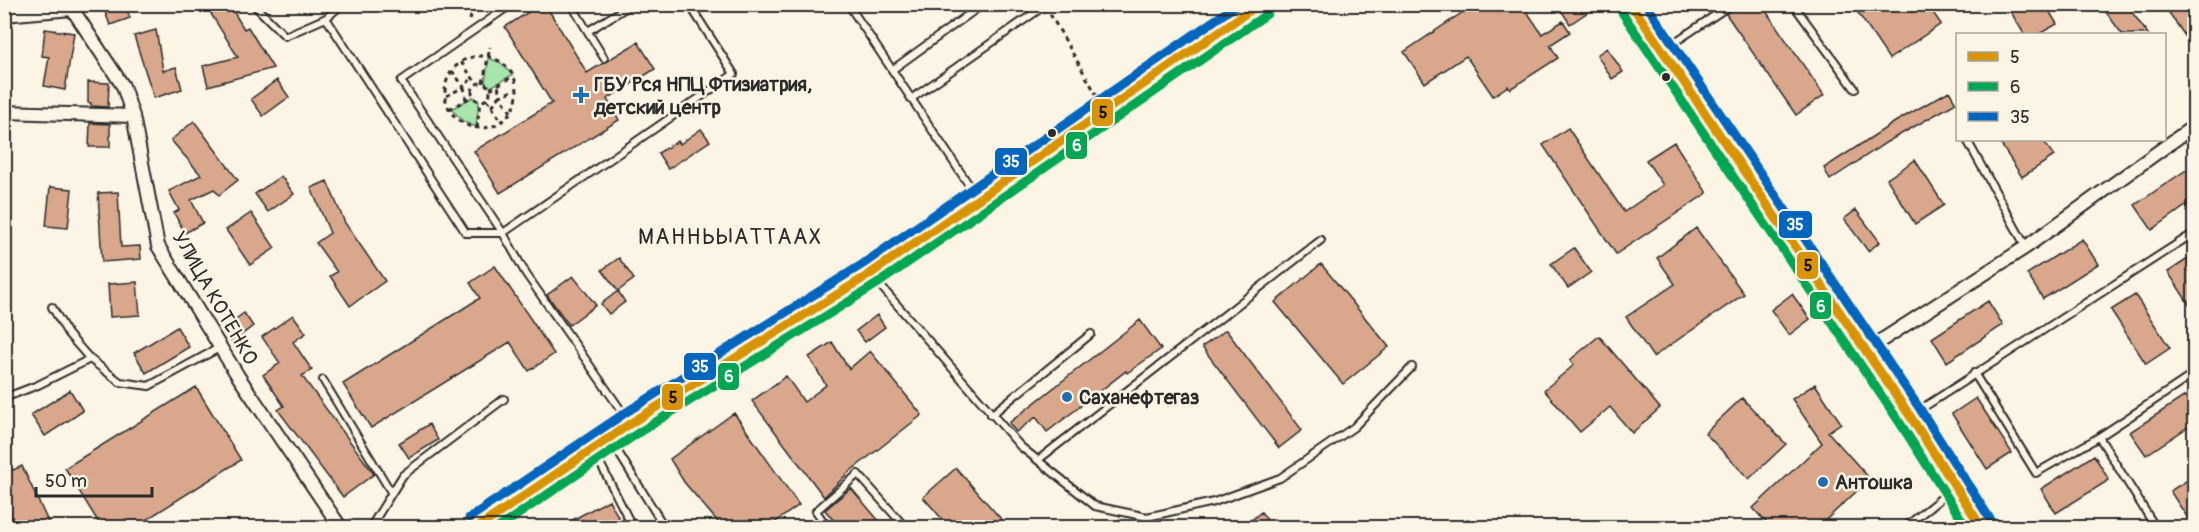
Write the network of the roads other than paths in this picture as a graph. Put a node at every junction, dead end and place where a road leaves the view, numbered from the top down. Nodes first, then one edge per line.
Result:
1 (254, 4) edge
2 (343, 4) edge
3 (512, 4) edge
4 (571, 4) edge
5 (633, 4) edge
6 (689, 4) edge
7 (848, 4) edge
8 (983, 4) edge
9 (1260, 4) edge
10 (1630, 4) edge
11 (1732, 4) edge
12 (1793, 4) edge
13 (1046, 5) edge
14 (70, 7) edge
15 (4, 15) edge
16 (326, 18) junction
17 (588, 31) junction
18 (1663, 50) junction
19 (604, 58) dead end
20 (892, 70) junction
21 (1855, 89) dead end
22 (911, 99) junction
23 (4, 112) edge
24 (133, 116) junction
25 (2194, 126) edge
26 (1968, 141) edge
27 (978, 197) junction
28 (2194, 232) edge
29 (503, 233) junction
30 (1321, 240) dead end
31 (2026, 247) junction
32 (870, 274) junction
33 (52, 307) dead end
34 (1091, 334) dead end
35 (219, 348) junction
36 (1865, 351) junction
37 (90, 359) junction
38 (1412, 367) dead end
39 (1974, 374) junction
40 (2194, 374) edge
41 (323, 380) dead end
42 (4, 398) edge
43 (504, 399) dead end
44 (991, 415) junction
45 (1910, 416) junction
46 (631, 423) junction
47 (2099, 437) junction
48 (609, 438) junction
49 (593, 449) junction
50 (1038, 460) junction
51 (1955, 487) junction
52 (391, 492) junction
53 (501, 511) junction
54 (341, 528) edge
55 (370, 528) edge
56 (477, 528) edge
57 (513, 528) edge
58 (633, 528) edge
59 (664, 528) edge
60 (828, 528) edge
61 (906, 528) edge
62 (1904, 528) edge
63 (1982, 528) edge
64 (2156, 528) edge

1 - 16 lane
2 - 16 lane
3 - 29 lane
4 - 17 lane
5 - 17 lane
6 - 29 lane
7 - 20 lane
8 - 20 lane
9 - 27 street
10 - 18 street
11 - 18 lane
12 - 21 lane
13 - 22 lane
14 - 15 street
14 - 24 street, УЛИЦА КОТЕНКО
16 - 29 lane
17 - 19 lane
18 - 36 street
20 - 22 lane
22 - 27 lane
23 - 24 street
24 - 35 street, УЛИЦА КОТЕНКО
25 - 31 street
26 - 31 lane
27 - 32 street
28 - 39 lane
29 - 46 lane
30 - 50 lane
31 - 36 street
32 - 44 lane
32 - 46 street
33 - 37 lane
34 - 44 lane
35 - 37 lane
35 - 54 street, УЛИЦА КОТЕНКО
36 - 45 street
37 - 42 lane
38 - 50 lane
39 - 45 lane
39 - 47 lane
40 - 47 lane
41 - 52 lane
43 - 52 lane
44 - 50 lane
45 - 51 street
46 - 48 street
47 - 64 lane
48 - 49 street
48 - 59 lane
49 - 53 street
49 - 58 lane
51 - 62 lane
51 - 63 street
52 - 55 lane
53 - 56 street
53 - 57 lane
60 - 61 lane

